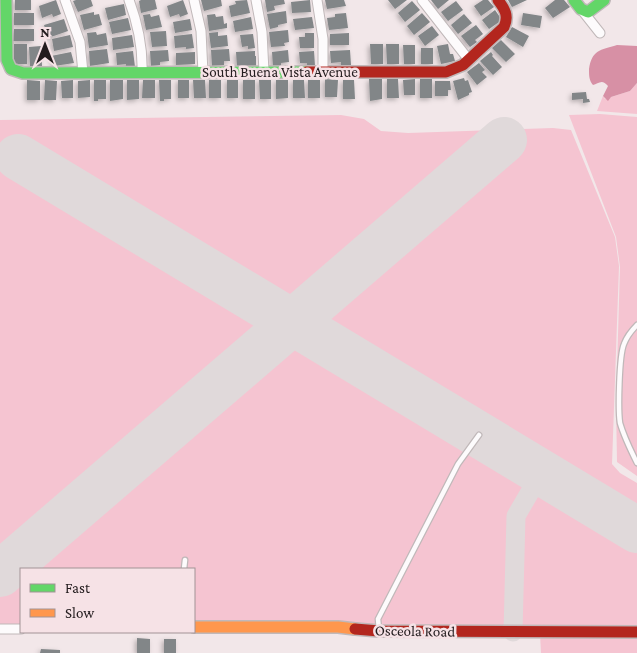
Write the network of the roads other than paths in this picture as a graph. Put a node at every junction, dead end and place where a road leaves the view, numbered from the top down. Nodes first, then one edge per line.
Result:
1 (6, 0) edge
2 (65, 0) edge
3 (129, 0) edge
4 (194, 0) edge
5 (256, 0) edge
6 (317, 0) edge
7 (422, 0) edge
8 (498, 0) edge
9 (604, 0) edge
10 (580, 7) edge
11 (600, 32) dead end
12 (469, 60) junction
13 (203, 72) junction
14 (264, 72) junction
15 (324, 72) junction
16 (83, 73) junction
17 (142, 73) junction
18 (637, 325) edge
19 (479, 435) dead end
20 (637, 463) edge
21 (185, 560) dead end
22 (184, 568) edge
23 (195, 628) edge
24 (0, 629) edge
25 (20, 629) edge
26 (379, 631) junction
27 (637, 632) edge

1 - 16 street, South Buena Vista Avenue
2 - 16 street
3 - 17 street
4 - 13 street
5 - 14 street
6 - 15 street
7 - 12 street
8 - 12 street, South Buena Vista Avenue
9 - 10 street
10 - 11 street
12 - 15 street, South Buena Vista Avenue
13 - 14 street, South Buena Vista Avenue
13 - 17 street, South Buena Vista Avenue
14 - 15 street, South Buena Vista Avenue
16 - 17 street, South Buena Vista Avenue
18 - 20 lane
19 - 26 lane
21 - 22 lane
23 - 26 street, Osceola Road
24 - 25 street
26 - 27 street, Osceola Road

